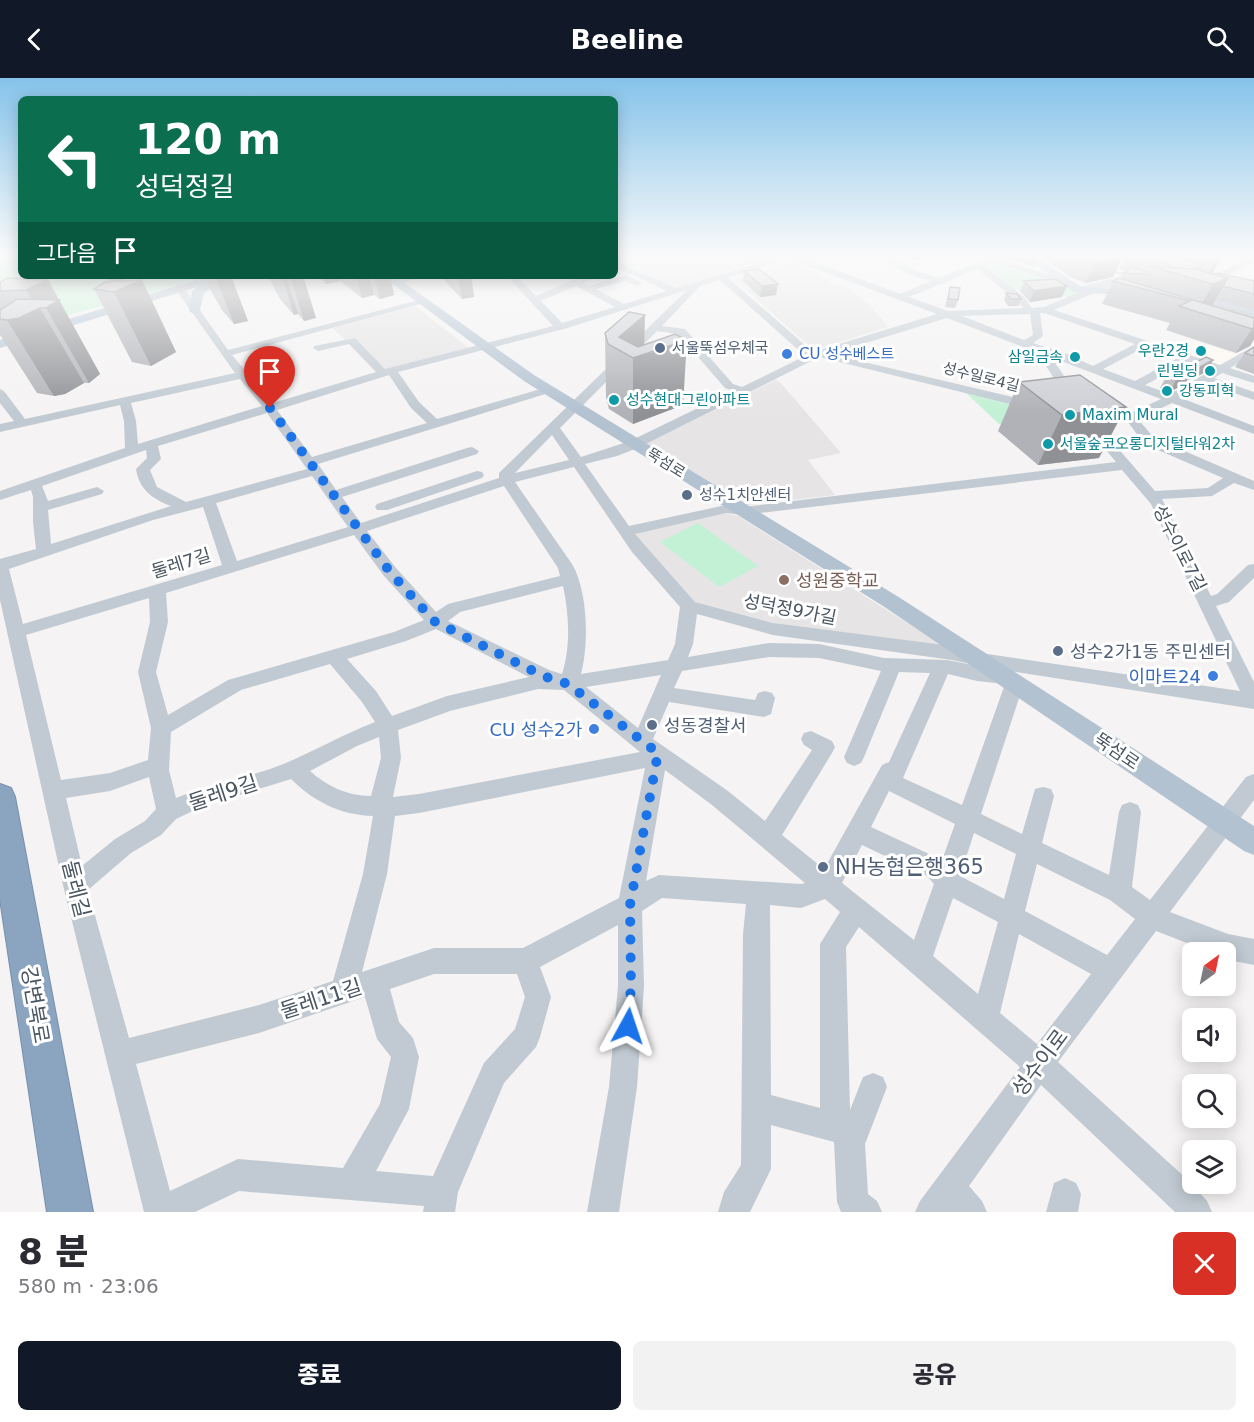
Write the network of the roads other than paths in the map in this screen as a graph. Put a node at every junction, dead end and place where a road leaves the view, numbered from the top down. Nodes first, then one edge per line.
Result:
1 (117, 307) edge
2 (118, 307) edge
3 (193, 307) edge
4 (404, 307) edge
5 (430, 307) edge
6 (541, 307) edge
7 (623, 307) edge
8 (675, 307) edge
9 (757, 307) edge
10 (934, 307) edge
11 (1032, 307) edge
12 (1048, 307) edge
13 (1220, 307) edge
14 (1231, 307) edge
15 (945, 310) junction
16 (1037, 311) junction
17 (1254, 313) edge
18 (1254, 318) edge
19 (560, 327) junction
20 (654, 328) junction
21 (1243, 338) edge
22 (1254, 342) edge
23 (0, 343) edge
24 (1026, 343) junction
25 (1144, 343) junction
26 (485, 347) junction
27 (318, 348) dead end
28 (1254, 349) edge
29 (1172, 353) junction
30 (225, 354) junction
31 (814, 355) junction
32 (1063, 356) junction
33 (1187, 358) junction
34 (1152, 363) dead end
35 (1095, 369) junction
36 (1221, 369) junction
37 (388, 372) junction
38 (242, 375) junction
39 (1205, 379) junction
40 (1254, 380) edge
41 (1137, 385) junction
42 (738, 389) dead end
43 (548, 390) junction
44 (0, 393) edge
45 (1254, 396) edge
46 (1171, 399) junction
47 (124, 400) junction
48 (574, 405) junction
49 (270, 408) junction
50 (1041, 408) edge
51 (1083, 414) junction
52 (1131, 418) junction
53 (22, 423) junction
54 (434, 423) junction
55 (553, 427) junction
56 (0, 428) edge
57 (1254, 430) edge
58 (150, 444) junction
59 (635, 444) junction
60 (132, 450) junction
61 (574, 461) junction
62 (1126, 465) junction
63 (313, 467) junction
64 (477, 476) junction
65 (1233, 477) junction
66 (507, 480) junction
67 (33, 484) junction
68 (491, 486) junction
69 (1254, 486) edge
70 (97, 491) dead end
71 (0, 495) edge
72 (334, 495) junction
73 (1152, 495) junction
74 (208, 501) junction
75 (186, 507) junction
76 (40, 508) junction
77 (744, 511) junction
78 (353, 523) junction
79 (626, 531) junction
80 (44, 552) junction
81 (0, 565) edge
82 (231, 568) junction
83 (1254, 569) edge
84 (570, 579) junction
85 (157, 591) junction
86 (1207, 603) junction
87 (689, 606) junction
88 (434, 621) junction
89 (16, 633) junction
90 (333, 656) junction
91 (981, 660) junction
92 (676, 666) junction
93 (892, 666) junction
94 (942, 667) junction
95 (1011, 680) junction
96 (568, 684) junction
97 (663, 694) junction
98 (765, 698) dead end
99 (1254, 701) edge
100 (387, 725) junction
101 (160, 728) junction
102 (810, 739) dead end
103 (652, 751) junction
104 (854, 758) dead end
105 (158, 765) junction
106 (294, 769) junction
107 (885, 779) junction
108 (1254, 783) edge
109 (53, 791) junction
110 (1042, 796) dead end
111 (0, 797) edge
112 (385, 807) junction
113 (168, 812) junction
114 (1130, 812) dead end
115 (968, 819) junction
116 (1225, 824) junction
117 (857, 832) junction
118 (768, 837) junction
119 (1254, 842) edge
120 (1029, 848) junction
121 (946, 881) junction
122 (75, 885) junction
123 (828, 886) junction
124 (1119, 892) junction
125 (759, 893) junction
126 (630, 905) junction
127 (856, 909) junction
128 (1011, 916) junction
129 (1153, 917) junction
130 (1254, 951) edge
131 (525, 961) junction
132 (919, 961) junction
133 (1111, 970) junction
134 (375, 982) junction
135 (344, 991) junction
136 (985, 1018) junction
137 (118, 1054) junction
138 (1039, 1064) junction
139 (873, 1087) dead end
140 (756, 1106) junction
141 (842, 1129) junction
142 (351, 1184) junction
143 (949, 1187) junction
144 (441, 1202) edge
145 (70, 1212) edge
146 (160, 1212) edge
147 (603, 1212) edge
148 (734, 1212) edge
149 (866, 1212) edge
150 (931, 1212) edge
151 (971, 1212) edge
152 (1196, 1212) edge

1 - 23 main road
2 - 23 main road
3 - 30 street
4 - 30 street
5 - 26 main road, 뚝섬로
6 - 19 street
7 - 19 street
8 - 20 street
9 - 31 street, 성수일로4길
10 - 15 street
11 - 16 street
12 - 16 street
13 - 18 main road
14 - 17 main road
15 - 16 street
15 - 24 street
15 - 31 street
16 - 24 street
16 - 25 street
19 - 26 street
20 - 42 street
20 - 48 street
21 - 22 street
24 - 32 street
25 - 29 street
25 - 35 street
26 - 37 street
26 - 43 main road, 뚝섬로
27 - 37 street
28 - 36 street
29 - 33 street
29 - 34 street
30 - 38 street
31 - 50 street, 성수일로4길
31 - 59 street
32 - 35 street
32 - 51 street, 성수이로7길
33 - 36 street
33 - 41 street
35 - 41 street
36 - 39 street
36 - 40 street
37 - 49 street
37 - 54 street
38 - 47 street
38 - 49 street
39 - 45 street
39 - 46 street
41 - 46 street
43 - 48 main road, 뚝섬로
43 - 54 street
44 - 53 street
46 - 52 street
46 - 57 street
47 - 53 street
47 - 60 street
48 - 55 street
48 - 59 main road, 뚝섬로
49 - 58 street
49 - 63 street
51 - 52 street
51 - 62 street, 성수이로7길
52 - 65 street
53 - 56 street
54 - 63 street
55 - 61 street
55 - 66 street
58 - 60 street
58 - 75 street
59 - 61 street
59 - 77 main road, 뚝섬로
60 - 67 street
61 - 66 street
61 - 79 street
62 - 73 street, 성수이로7길
62 - 77 street
63 - 72 street
63 - 74 street
64 - 68 street
64 - 72 street
64 - 78 street
65 - 69 street
65 - 73 street
66 - 68 street
66 - 84 street
67 - 71 street
67 - 76 street
68 - 78 street
70 - 76 street
72 - 78 street
73 - 86 street, 성수이로7길
74 - 75 street
74 - 82 street
75 - 80 street
76 - 80 street
77 - 79 street
77 - 91 main road, 뚝섬로
78 - 82 street, 둘레7길
78 - 88 street
79 - 87 street
80 - 81 street
81 - 89 street, 둘레길
82 - 85 street, 둘레7길
83 - 86 street
84 - 88 street
84 - 96 street
85 - 89 street, 둘레7길
85 - 101 street
86 - 99 street, 성수이로7길
87 - 91 street, 성덕정9가길
87 - 92 street
88 - 90 street
88 - 96 street
89 - 109 street, 둘레길
90 - 100 street
90 - 101 street
91 - 95 main road, 뚝섬로
91 - 99 street, 뚝섬로
92 - 93 street
92 - 96 street
92 - 97 street
93 - 94 street
93 - 104 street
94 - 95 street
94 - 107 street
95 - 115 street
95 - 116 main road, 뚝섬로
96 - 100 street, 둘레9길
96 - 103 street
97 - 98 street
97 - 103 street
100 - 106 street, 둘레9길
100 - 112 street
101 - 105 street
102 - 118 street
103 - 112 street
103 - 118 street
103 - 126 street
105 - 109 street
105 - 113 street
106 - 112 street
106 - 113 street, 둘레9길
107 - 115 street
107 - 117 street
108 - 116 street, 성수이로
109 - 122 street, 둘레길
110 - 120 street
111 - 145 highway, 강변북로
112 - 135 street
113 - 122 street, 둘레9길
114 - 124 street
115 - 120 street
115 - 121 street
116 - 119 main road, 뚝섬로
116 - 129 street, 성수이로
117 - 121 street
117 - 123 street
118 - 123 street
120 - 124 street
120 - 128 street
121 - 128 street
121 - 132 street
122 - 137 street, 둘레길
123 - 125 street, 둘레11길
123 - 127 street
124 - 129 street
125 - 126 street, 둘레11길
125 - 140 street
126 - 131 street, 둘레11길
126 - 147 street
127 - 132 street
127 - 141 street
128 - 133 street
128 - 136 street
129 - 130 street
129 - 133 street, 성수이로
131 - 134 street, 둘레11길
131 - 144 street
132 - 136 street
133 - 138 street, 성수이로
134 - 135 street, 둘레11길
134 - 142 street
135 - 137 street, 둘레11길
136 - 138 street
137 - 146 street, 둘레길
138 - 143 street, 성수이로
138 - 152 street
139 - 141 street
140 - 141 street
140 - 148 street
141 - 149 street
142 - 144 street
142 - 146 street
143 - 150 street, 성수이로
143 - 151 street

